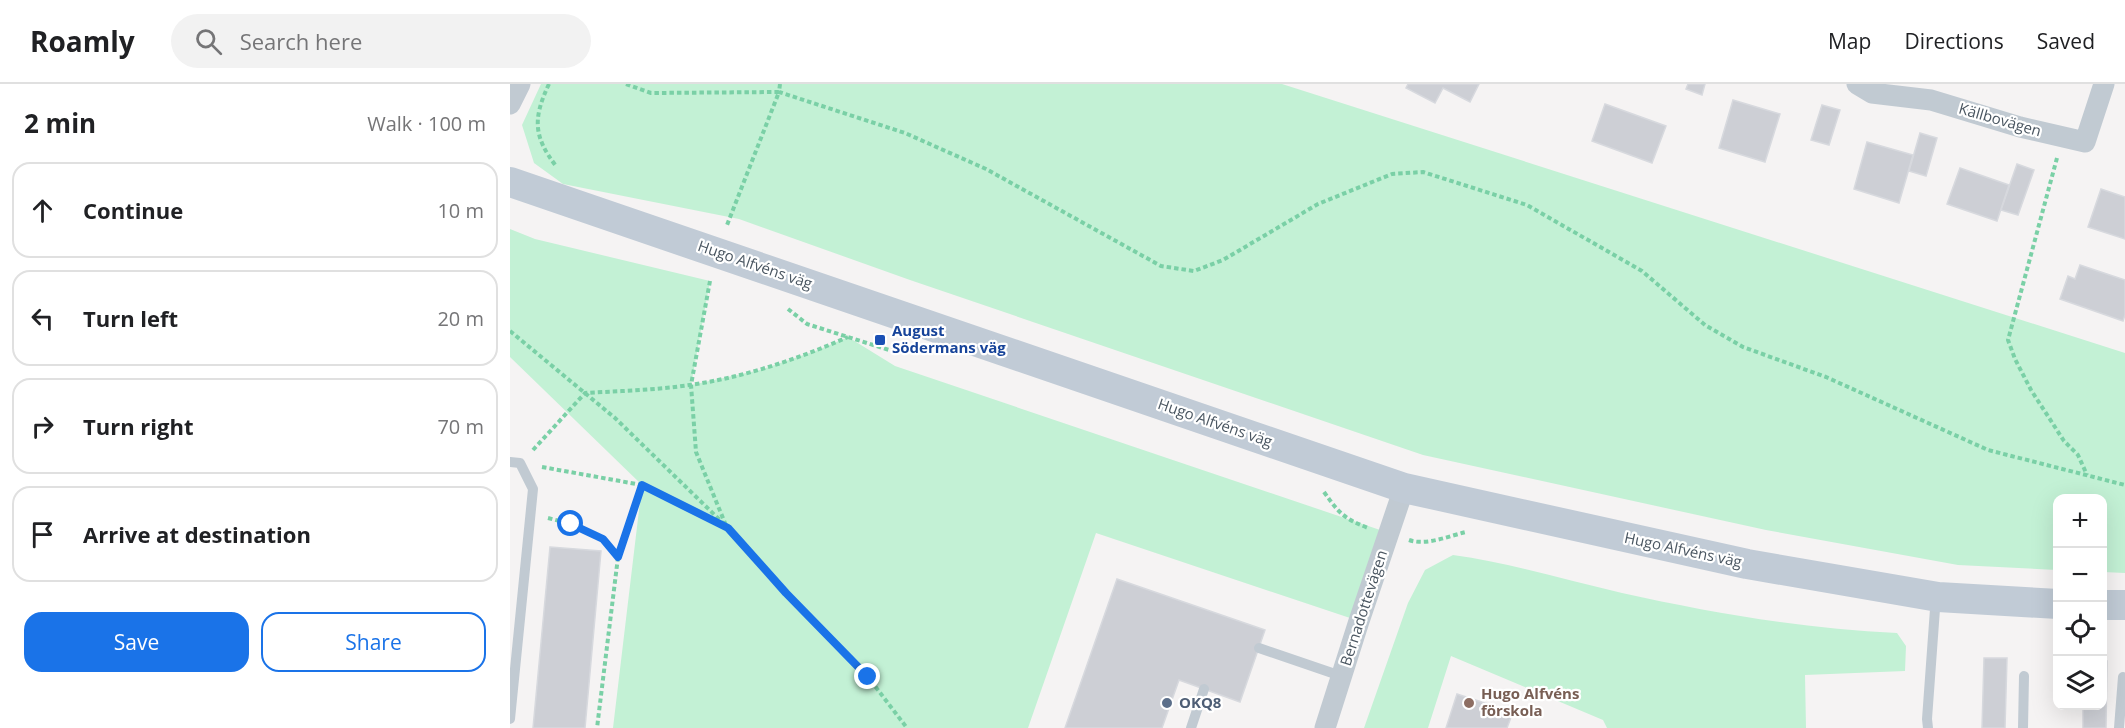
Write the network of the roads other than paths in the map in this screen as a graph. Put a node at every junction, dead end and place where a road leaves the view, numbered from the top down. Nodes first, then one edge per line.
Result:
1 (520, 84) edge
2 (1857, 84) edge
3 (2104, 84) edge
4 (510, 104) edge
5 (510, 182) edge
6 (515, 463) edge
7 (1404, 488) junction
8 (1938, 597) junction
9 (2053, 604) edge
10 (2107, 605) edge
11 (2125, 605) edge
12 (1259, 648) dead end
13 (1341, 676) junction
14 (2024, 676) dead end
15 (2123, 677) dead end
16 (1204, 689) dead end
17 (510, 719) edge
18 (1191, 728) edge
19 (1325, 728) edge
20 (1928, 728) edge
21 (2023, 728) edge
22 (2119, 728) edge

1 - 4 street
2 - 3 street, Källbovägen
5 - 7 street, Hugo Alfvéns väg
6 - 17 lane
7 - 8 street, Hugo Alfvéns väg
7 - 13 street, Bernadottevägen
8 - 9 street, Hugo Alfvéns väg
8 - 20 lane
10 - 11 street
12 - 13 lane
13 - 19 street, Bernadottevägen
14 - 21 lane
15 - 22 lane
16 - 18 lane

